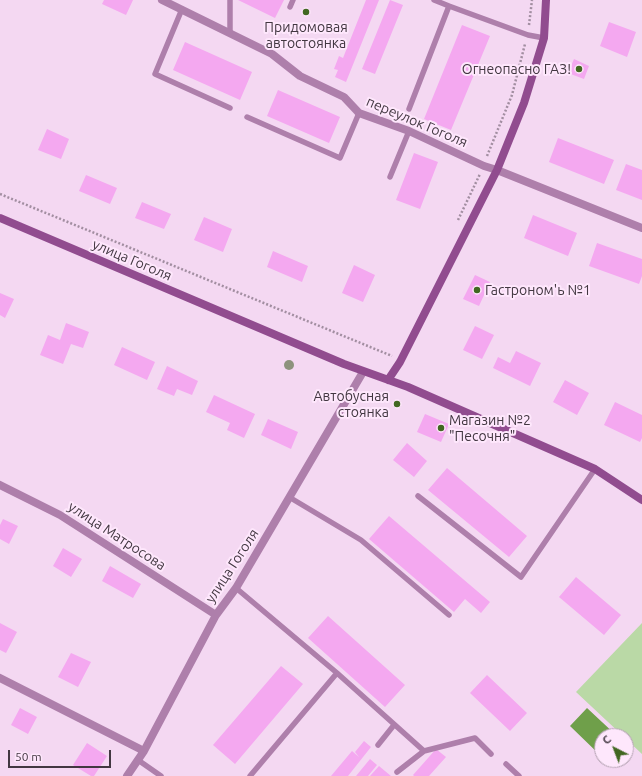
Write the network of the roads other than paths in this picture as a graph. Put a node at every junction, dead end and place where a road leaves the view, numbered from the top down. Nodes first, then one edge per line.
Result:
1 (162, 0) edge
2 (230, 0) edge
3 (293, 0) edge
4 (434, 0) edge
5 (546, 0) edge
6 (449, 6) junction
7 (290, 7) dead end
8 (182, 9) junction
9 (230, 32) junction
10 (544, 38) junction
11 (230, 108) dead end
12 (409, 109) dead end
13 (359, 114) junction
14 (247, 117) dead end
15 (409, 131) junction
16 (497, 170) junction
17 (390, 177) dead end
18 (0, 218) edge
19 (642, 228) edge
20 (364, 372) junction
21 (388, 380) junction
22 (595, 469) junction
23 (0, 485) edge
24 (418, 496) dead end
25 (289, 497) junction
26 (642, 500) edge
27 (236, 588) junction
28 (216, 615) junction
29 (449, 615) dead end
30 (337, 674) junction
31 (0, 678) edge
32 (394, 726) junction
33 (378, 745) dead end
34 (144, 751) junction
35 (424, 751) junction
36 (491, 754) dead end
37 (138, 760) junction
38 (506, 764) dead end
39 (397, 772) dead end
40 (127, 776) edge
41 (161, 776) edge
42 (250, 776) edge
43 (519, 776) edge

1 - 8 street, переулок Гоголя
2 - 9 lane
3 - 7 lane
4 - 6 lane
5 - 10 main road
6 - 10 lane
6 - 12 lane
8 - 9 street, переулок Гоголя
8 - 11 lane
9 - 13 street, переулок Гоголя
10 - 16 main road
13 - 14 lane
13 - 15 street, переулок Гоголя
15 - 16 street, переулок Гоголя
15 - 17 lane
16 - 19 street, переулок Гоголя
16 - 21 main road
18 - 20 main road, улица Гоголя
20 - 21 main road, улица Гоголя
20 - 25 street, улица Гоголя
21 - 22 main road, улица Гоголя
22 - 24 lane
22 - 26 main road, улица Гоголя
23 - 28 street, улица Матросова
25 - 27 street, улица Гоголя
25 - 29 lane
27 - 28 street, улица Гоголя
27 - 30 lane
28 - 34 street, улица Гоголя
30 - 32 lane
30 - 42 lane
31 - 34 street
32 - 33 lane
32 - 35 lane
34 - 37 street, улица Гоголя
35 - 36 lane
35 - 39 lane
37 - 40 street, улица Гоголя
37 - 41 lane
38 - 43 lane

